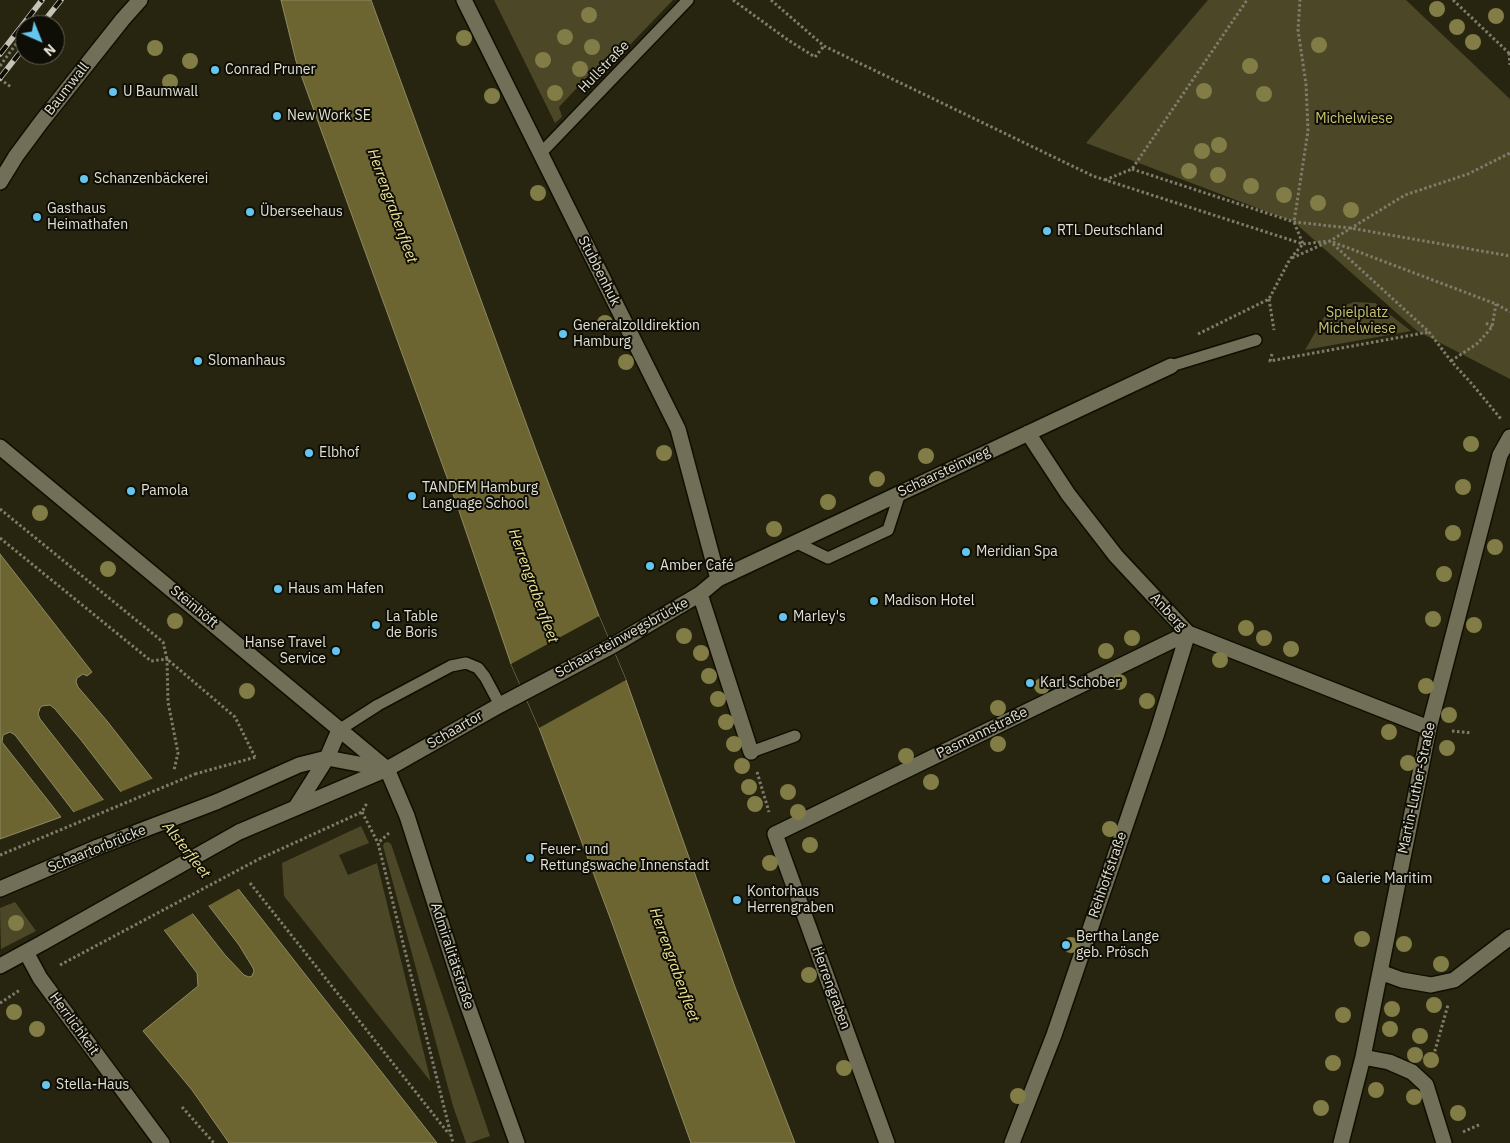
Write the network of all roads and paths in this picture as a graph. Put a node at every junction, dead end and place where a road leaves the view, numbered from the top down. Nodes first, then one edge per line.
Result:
1 (140, 0) edge
2 (464, 0) edge
3 (688, 0) edge
4 (732, 0) edge
5 (770, 0) edge
6 (1247, 0) edge
7 (1300, 0) edge
8 (1453, 0) edge
9 (15, 45) edge
10 (824, 46) junction
11 (1509, 53) edge
12 (0, 66) edge
13 (1510, 66) edge
14 (0, 79) edge
15 (11, 87) dead end
16 (1510, 153) edge
17 (540, 154) junction
18 (1132, 169) junction
19 (1105, 180) junction
20 (0, 182) edge
21 (1294, 222) junction
22 (1350, 228) junction
23 (1330, 242) junction
24 (1303, 244) junction
25 (1510, 256) edge
26 (1290, 260) junction
27 (1496, 304) junction
28 (1510, 312) edge
29 (1486, 323) dead end
30 (1492, 327) junction
31 (1429, 332) junction
32 (1196, 335) dead end
33 (1256, 340) dead end
34 (1450, 360) junction
35 (1270, 361) dead end
36 (1171, 366) joint
37 (1507, 430) edge
38 (1028, 432) junction
39 (0, 447) edge
40 (900, 493) junction
41 (0, 509) edge
42 (0, 538) edge
43 (795, 542) junction
44 (718, 579) junction
45 (700, 594) junction
46 (1188, 633) junction
47 (167, 659) junction
48 (524, 692) joint
49 (500, 705) junction
50 (1429, 728) junction
51 (339, 730) junction
52 (795, 736) dead end
53 (752, 752) junction
54 (255, 757) dead end
55 (327, 758) junction
56 (387, 769) junction
57 (174, 770) dead end
58 (195, 774) dead end
59 (296, 807) junction
60 (362, 812) junction
61 (407, 816) junction
62 (775, 834) junction
63 (378, 843) junction
64 (0, 855) edge
65 (250, 882) dead end
66 (3, 888) edge
67 (1510, 938) edge
68 (26, 952) junction
69 (0, 966) edge
70 (60, 966) dead end
71 (1380, 972) junction
72 (1454, 980) junction
73 (20, 990) dead end
74 (0, 1003) edge
75 (1363, 1057) junction
76 (1426, 1085) junction
77 (182, 1107) dead end
78 (451, 1136) junction
79 (162, 1143) edge
80 (214, 1143) edge
81 (453, 1143) edge
82 (517, 1143) edge
83 (887, 1143) edge
84 (1012, 1143) edge
85 (1341, 1143) edge
86 (1444, 1143) edge

1 - 20 street, Baumwall
2 - 17 street, Stubbenhuk
3 - 17 lane, Hullstraße
4 - 10 path
5 - 10 path
6 - 18 path
7 - 21 path
8 - 11 path
9 - 12 path
10 - 19 path
11 - 13 path
14 - 15 path
16 - 22 path
17 - 44 street, Stubbenhuk
18 - 19 path
18 - 21 path
19 - 24 path
21 - 22 path
21 - 24 path
22 - 23 path
22 - 25 path
23 - 24 path
23 - 26 path
23 - 27 path
23 - 31 path
24 - 26 path
26 - 32 path
27 - 28 path
27 - 30 path
29 - 30 path
30 - 34 path
31 - 34 path
31 - 35 path
33 - 36 lane
34 - 37 path
36 - 38 street, Schaarsteinweg
37 - 50 street, Martin-Luther-Straße
38 - 40 street, Schaarsteinweg
38 - 46 street, Anberg
39 - 51 street, Steinhöft
40 - 43 street, Schaarsteinweg
40 - 43 lane
41 - 47 path
42 - 47 path
43 - 44 street, Schaarsteinweg
44 - 45 street, Schaarsteinwegsbrücke
45 - 48 street, Schaarsteinwegsbrücke
45 - 53 street
46 - 50 street, Anberg
46 - 62 street, Pasmannstraße
46 - 84 street, Rehhoffstraße
47 - 54 path
47 - 57 path
48 - 49 street, Schaartor
49 - 51 lane
49 - 56 street, Schaartor
50 - 71 street, Martin-Luther-Straße
51 - 55 street
51 - 56 street, Steinhöft
52 - 53 lane
53 - 62 path
55 - 56 street
55 - 59 street
55 - 66 street, Schaartorbrücke, bridge
56 - 59 street, Schaartor
56 - 60 path
56 - 61 street, Admiralitätstraße
58 - 64 path, bridge
59 - 68 street, Schaartor, bridge
60 - 63 path
60 - 70 path, bridge
61 - 63 path
61 - 82 street, Admiralitätstraße
62 - 83 street, Herrengraben
63 - 78 path
65 - 78 path
67 - 72 street
68 - 69 street
68 - 79 street, Herrlichkeit
71 - 72 street
71 - 75 street, Martin-Luther-Straße
72 - 76 path
73 - 74 path
75 - 76 street
75 - 85 street, Martin-Luther-Straße
76 - 86 street
77 - 80 path
78 - 81 path

